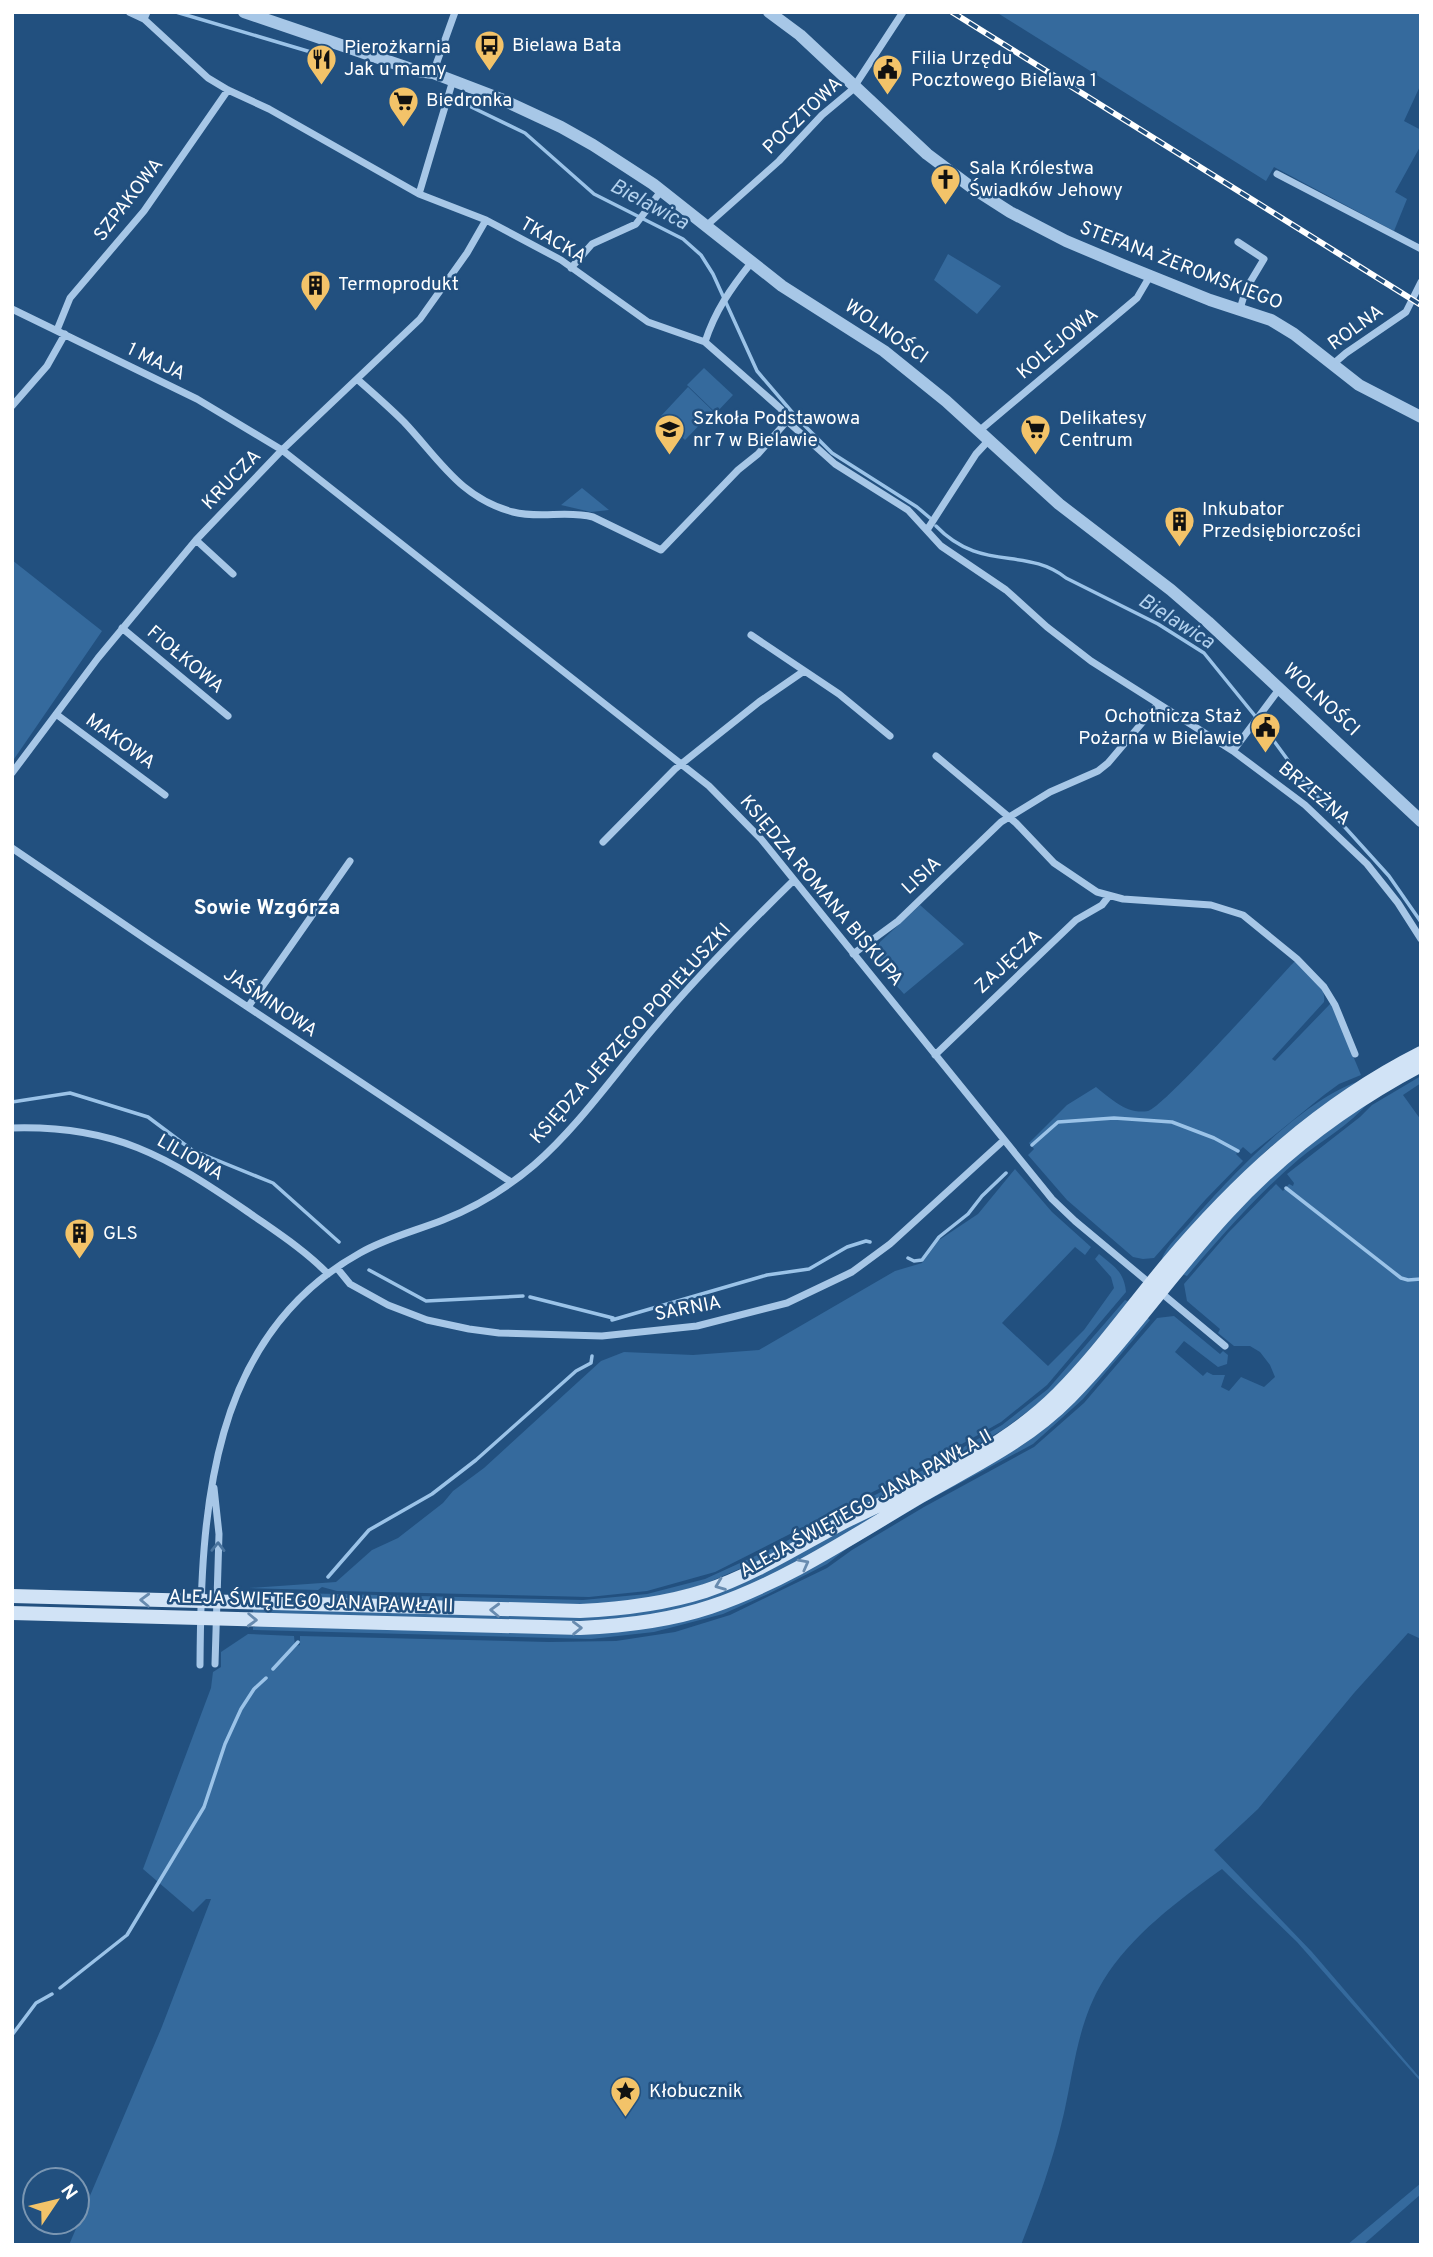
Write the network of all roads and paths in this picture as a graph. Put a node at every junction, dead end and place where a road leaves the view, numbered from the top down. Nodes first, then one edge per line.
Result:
1 (129, 12) edge
2 (244, 12) edge
3 (455, 12) edge
4 (769, 12) edge
5 (903, 12) edge
6 (145, 16) edge
7 (433, 73) junction
8 (453, 80) junction
9 (855, 88) junction
10 (228, 90) junction
11 (1277, 174) dead end
12 (661, 191) junction
13 (419, 194) junction
14 (486, 220) junction
15 (706, 227) junction
16 (1238, 242) dead end
17 (1421, 249) edge
18 (751, 263) junction
19 (571, 268) junction
20 (1150, 276) junction
21 (1421, 282) edge
22 (12, 309) edge
23 (1240, 309) junction
24 (57, 330) junction
25 (65, 334) junction
26 (705, 342) junction
27 (1332, 365) junction
28 (357, 379) junction
29 (12, 406) edge
30 (1421, 417) edge
31 (787, 421) junction
32 (984, 436) junction
33 (282, 450) junction
34 (927, 530) junction
35 (196, 540) junction
36 (233, 574) dead end
37 (122, 628) junction
38 (751, 635) dead end
39 (804, 671) junction
40 (1280, 688) junction
41 (1158, 704) junction
42 (56, 714) junction
43 (228, 716) dead end
44 (890, 736) dead end
45 (1233, 751) junction
46 (936, 756) dead end
47 (681, 764) junction
48 (12, 773) edge
49 (165, 795) dead end
50 (1008, 817) junction
51 (1421, 821) edge
52 (603, 842) dead end
53 (12, 848) edge
54 (350, 862) dead end
55 (794, 880) junction
56 (1109, 897) junction
57 (1421, 939) edge
58 (853, 954) junction
59 (248, 1007) junction
60 (1421, 1053) edge
61 (1354, 1054) dead end
62 (934, 1055) junction
63 (1421, 1065) edge
64 (12, 1128) edge
65 (1003, 1140) junction
66 (511, 1182) junction
67 (337, 1268) junction
68 (328, 1275) junction
69 (1155, 1288) junction
70 (1225, 1346) dead end
71 (214, 1484) junction
72 (12, 1596) edge
73 (209, 1601) junction
74 (12, 1613) edge
75 (209, 1619) junction
76 (215, 1664) dead end
77 (200, 1665) dead end

1 - 6 street, TKACKA
2 - 7 street, WOLNOŚCI
3 - 7 street
4 - 9 street, STEFANA ŻEROMSKIEGO
5 - 9 street, POCZTOWA
6 - 10 street, TKACKA
7 - 8 street, WOLNOŚCI
8 - 12 street, WOLNOŚCI
8 - 13 street
9 - 15 street, POCZTOWA
9 - 20 street, STEFANA ŻEROMSKIEGO
10 - 13 street, TKACKA
10 - 24 street, SZPAKOWA
11 - 17 street
12 - 15 street, WOLNOŚCI
12 - 19 street
13 - 14 street, TKACKA
14 - 19 street, TKACKA
14 - 28 street, KRUCZA
15 - 18 street, WOLNOŚCI
16 - 23 street
18 - 26 street
18 - 32 street, WOLNOŚCI
19 - 26 street, TKACKA
20 - 23 street, STEFANA ŻEROMSKIEGO
20 - 32 street, KOLEJOWA
21 - 27 street, ROLNA
22 - 24 street, 1 MAJA
23 - 27 street, STEFANA ŻEROMSKIEGO
24 - 25 street, 1 MAJA
25 - 29 street
25 - 33 street, 1 MAJA
26 - 31 street, TKACKA
27 - 30 street, STEFANA ŻEROMSKIEGO
28 - 31 street
28 - 33 street, KRUCZA
31 - 34 street, TKACKA
32 - 34 street, KOLEJOWA
32 - 40 street, WOLNOŚCI
33 - 35 street, KRUCZA
33 - 47 street, KSIĘDZA ROMANA BISKUPA
34 - 41 street, BRZEŻNA
35 - 36 street
35 - 37 street, KRUCZA
37 - 42 street, KRUCZA
37 - 43 street, FIOŁKOWA
38 - 39 street
39 - 44 street
39 - 47 street
40 - 45 street
40 - 51 street, WOLNOŚCI
41 - 45 street, BRZEŻNA
41 - 50 street
42 - 48 street, KRUCZA
42 - 49 street, MAKOWA
45 - 57 street, BRZEŻNA
46 - 50 street
47 - 52 street
47 - 55 street, KSIĘDZA ROMANA BISKUPA
50 - 56 street
50 - 58 street, LISIA
53 - 59 street, JAŚMINOWA
54 - 59 street
55 - 58 street, KSIĘDZA ROMANA BISKUPA
55 - 66 street, KSIĘDZA JERZEGO POPIEŁUSZKI
56 - 61 street
56 - 62 street, ZAJĘCZA
58 - 62 street, KSIĘDZA ROMANA BISKUPA
59 - 66 street, JAŚMINOWA
60 - 69 main road, ALEJA ŚWIĘTEGO JANA PAWŁA II
62 - 65 street, KSIĘDZA ROMANA BISKUPA
63 - 69 main road, ALEJA ŚWIĘTEGO JANA PAWŁA II
64 - 68 street, LILIOWA
65 - 67 street, SARNIA
65 - 69 street, KSIĘDZA ROMANA BISKUPA
66 - 67 street, KSIĘDZA JERZEGO POPIEŁUSZKI
67 - 68 street, KSIĘDZA JERZEGO POPIEŁUSZKI
68 - 71 street, KSIĘDZA JERZEGO POPIEŁUSZKI
69 - 70 street, KSIĘDZA ROMANA BISKUPA
69 -> 73 main road, ALEJA ŚWIĘTEGO JANA PAWŁA II
75 -> 69 main road, ALEJA ŚWIĘTEGO JANA PAWŁA II
73 -> 71 street, KSIĘDZA JERZEGO POPIEŁUSZKI
71 - 73 street, KSIĘDZA JERZEGO POPIEŁUSZKI
73 -> 72 main road, ALEJA ŚWIĘTEGO JANA PAWŁA II
73 - 75 street, KSIĘDZA JERZEGO POPIEŁUSZKI
73 - 75 street, KSIĘDZA JERZEGO POPIEŁUSZKI
74 - 75 main road, ALEJA ŚWIĘTEGO JANA PAWŁA II
75 - 76 street, KSIĘDZA JERZEGO POPIEŁUSZKI
75 - 77 street, KSIĘDZA JERZEGO POPIEŁUSZKI

